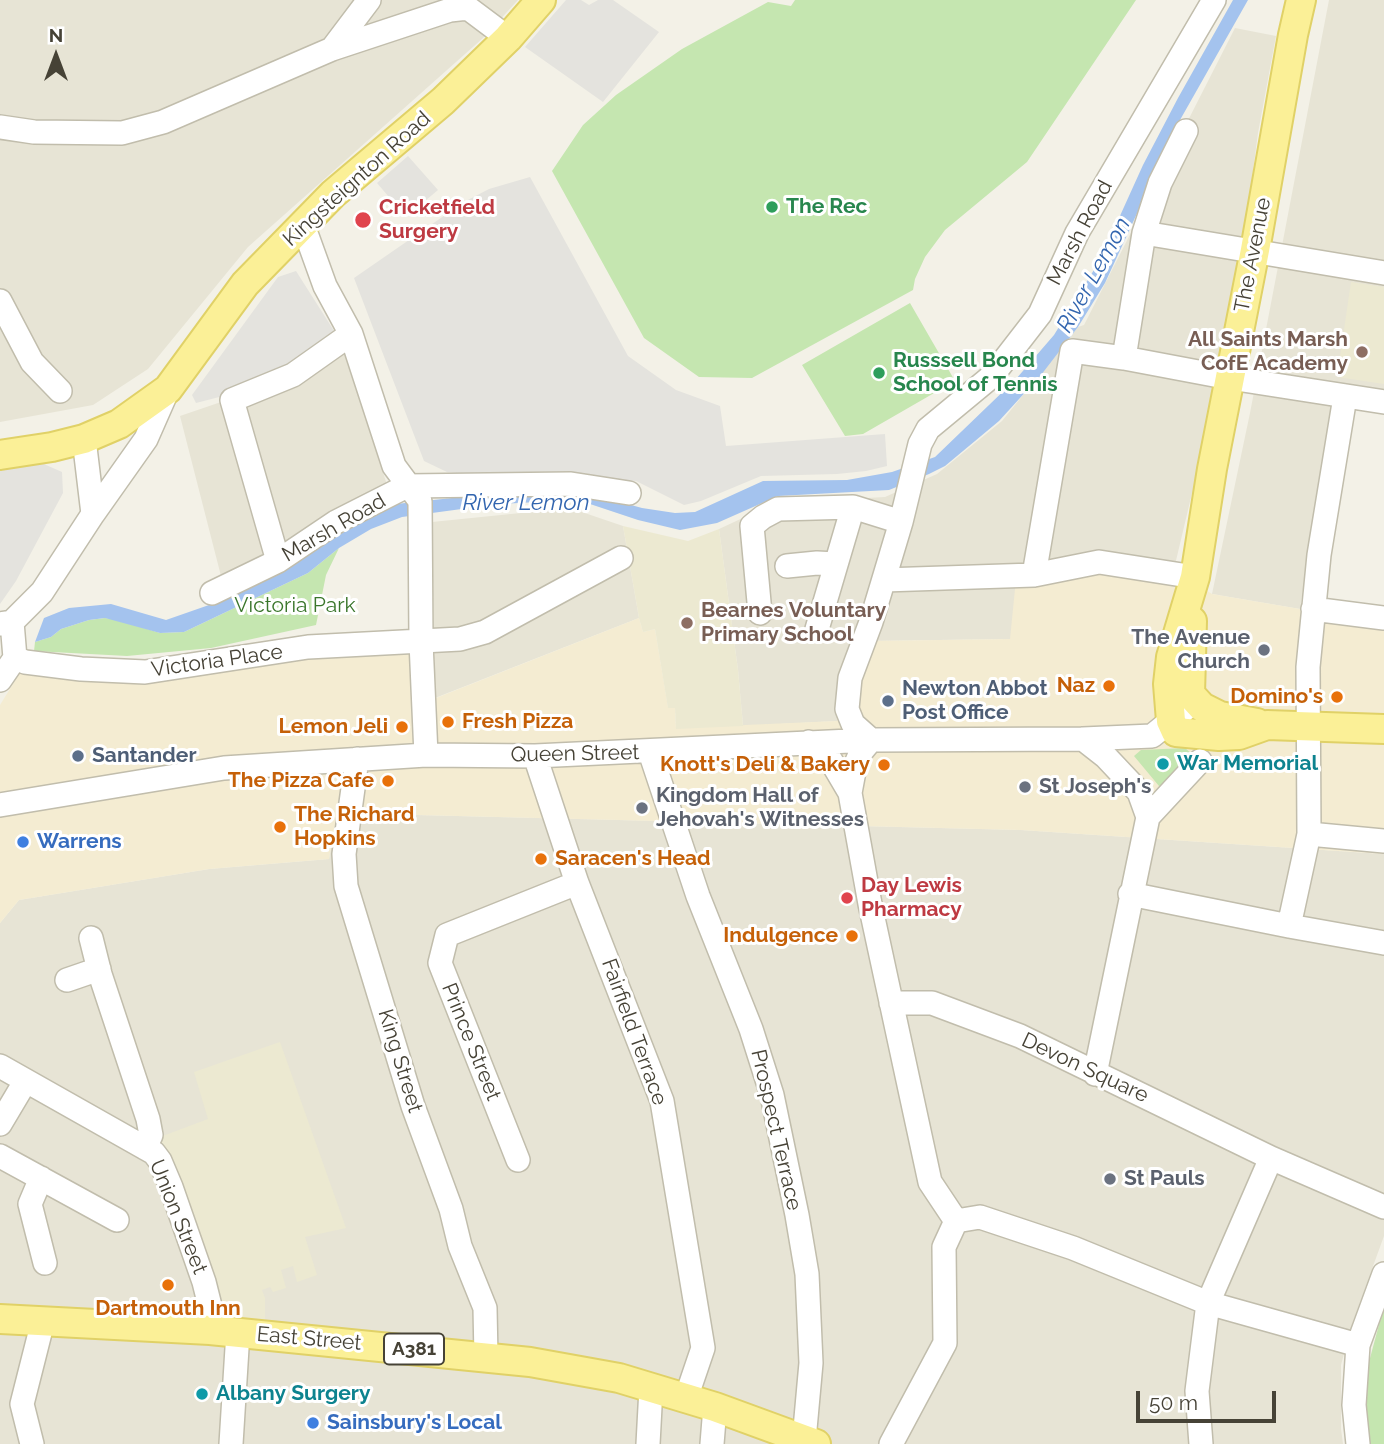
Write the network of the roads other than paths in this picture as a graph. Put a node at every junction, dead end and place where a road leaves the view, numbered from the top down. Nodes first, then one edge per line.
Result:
1 (369, 0) edge
2 (541, 0) edge
3 (1214, 0) edge
4 (1301, 0) edge
5 (508, 38) junction
6 (332, 49) junction
7 (0, 127) edge
8 (1186, 131) dead end
9 (303, 225) junction
10 (1144, 233) junction
11 (1255, 250) junction
12 (1384, 273) edge
13 (0, 301) edge
14 (351, 334) junction
15 (1124, 358) junction
16 (1230, 378) junction
17 (168, 389) junction
18 (61, 391) dead end
19 (1345, 397) junction
20 (1384, 402) edge
21 (84, 439) junction
22 (0, 455) edge
23 (629, 493) dead end
24 (416, 503) junction
25 (852, 507) junction
26 (93, 514) junction
27 (901, 522) junction
28 (621, 558) dead end
29 (278, 561) junction
30 (836, 564) junction
31 (787, 566) dead end
32 (1034, 575) junction
33 (884, 580) junction
34 (1194, 585) junction
35 (212, 593) dead end
36 (1313, 608) junction
37 (760, 613) dead end
38 (1384, 618) edge
39 (6, 623) edge
40 (817, 629) dead end
41 (421, 642) junction
42 (15, 658) junction
43 (0, 680) edge
44 (1190, 694) junction
45 (1266, 725) junction
46 (1308, 726) junction
47 (1384, 729) edge
48 (1166, 730) junction
49 (1083, 739) junction
50 (870, 740) junction
51 (809, 742) junction
52 (650, 752) junction
53 (426, 755) junction
54 (535, 757) junction
55 (357, 759) junction
56 (1200, 761) dead end
57 (850, 793) junction
58 (0, 804) edge
59 (1148, 817) junction
60 (1309, 834) junction
61 (1384, 841) edge
62 (577, 883) junction
63 (1130, 894) junction
64 (1289, 926) junction
65 (91, 938) dead end
66 (1384, 943) edge
67 (99, 969) junction
68 (67, 980) dead end
69 (891, 1003) junction
70 (0, 1066) edge
71 (1095, 1074) junction
72 (26, 1082) junction
73 (0, 1124) edge
74 (145, 1148) junction
75 (0, 1156) edge
76 (1271, 1158) junction
77 (518, 1160) dead end
78 (41, 1178) junction
79 (1384, 1207) edge
80 (117, 1220) dead end
81 (956, 1220) junction
82 (45, 1263) dead end
83 (1384, 1274) edge
84 (1208, 1303) junction
85 (0, 1319) edge
86 (43, 1321) junction
87 (210, 1330) junction
88 (238, 1332) junction
89 (1358, 1345) junction
90 (486, 1357) junction
91 (651, 1388) junction
92 (686, 1398) junction
93 (715, 1407) junction
94 (810, 1442) edge
95 (32, 1444) edge
96 (231, 1444) edge
97 (648, 1444) edge
98 (712, 1444) edge
99 (891, 1444) edge
100 (1201, 1444) edge
101 (1358, 1444) edge

1 - 6 street
2 - 5 main road, Kingsteignton Road
3 - 27 street, Marsh Road
4 - 11 main road, The Avenue
5 - 6 street
5 - 9 main road, Kingsteignton Road
6 - 7 street
8 - 10 street
9 - 14 street
9 - 17 main road, Kingsteignton Road
10 - 11 street
10 - 15 street
11 - 12 street
11 - 16 main road, The Avenue
13 - 18 street
14 - 24 street
14 - 29 street
15 - 16 street
15 - 32 street
16 - 19 street
16 - 34 main road, The Avenue
17 - 21 main road, Kingsteignton Road
17 - 26 street
19 - 20 street
19 - 36 street
21 - 22 main road, Kingsteignton Road
21 - 26 street
23 - 24 street, Marsh Road
24 - 29 street, Marsh Road
24 - 41 street
25 - 27 street
25 - 30 street
25 - 37 street
26 - 39 street
27 - 33 street
28 - 41 street, Victoria Place
29 - 35 street, Marsh Road
30 - 31 street
30 - 40 street
32 - 33 street
32 - 34 street
33 - 50 street
34 - 44 main road, The Avenue
34 - 48 main road, The Avenue
36 - 38 street
36 - 46 street
39 - 42 street
41 - 42 street, Victoria Place
41 - 53 street
42 - 43 street
44 - 45 main road
44 - 48 street
45 - 46 main road, Queen Street
45 - 48 main road, Queen Street
46 - 47 main road, Queen Street
46 - 60 street
48 - 49 street, Queen Street
49 - 50 street, Queen Street
49 - 59 street
50 - 51 street, Queen Street
50 - 57 street
51 - 52 street, Queen Street
51 - 57 street
52 - 54 street, Queen Street
52 - 94 street, Prospect Terrace
53 - 54 street, Queen Street
53 - 55 street, Queen Street
54 - 62 street, Fairfield Terrace
55 - 58 street, Queen Street
55 - 90 street, King Street
56 - 59 street
57 - 69 street
59 - 63 street
60 - 61 street
60 - 64 street
62 - 77 street, Prince Street
62 - 92 street, Fairfield Terrace
63 - 64 street
63 - 71 street
64 - 66 street
65 - 67 street
67 - 68 street
67 - 74 street
69 - 71 street, Devon Square
69 - 81 street
70 - 72 street, Union Street
71 - 76 street, Devon Square
72 - 73 street
72 - 74 street, Union Street
74 - 87 street, Union Street
75 - 78 street
76 - 79 street, Devon Square
76 - 84 street
78 - 80 street
78 - 82 street
81 - 84 street
81 - 99 street
83 - 89 street
84 - 89 street
84 - 100 street
85 - 86 main road, East Street / A381
86 - 87 main road, East Street / A381
86 - 95 street
87 - 88 main road, East Street / A381
88 - 90 main road, East Street / A381
88 - 96 street
89 - 101 street
90 - 91 main road, East Street / A381
91 - 92 main road, East Street / A381
91 - 97 street
92 - 93 main road, East Street / A381
93 - 94 main road, East Street / A381
93 - 98 street

